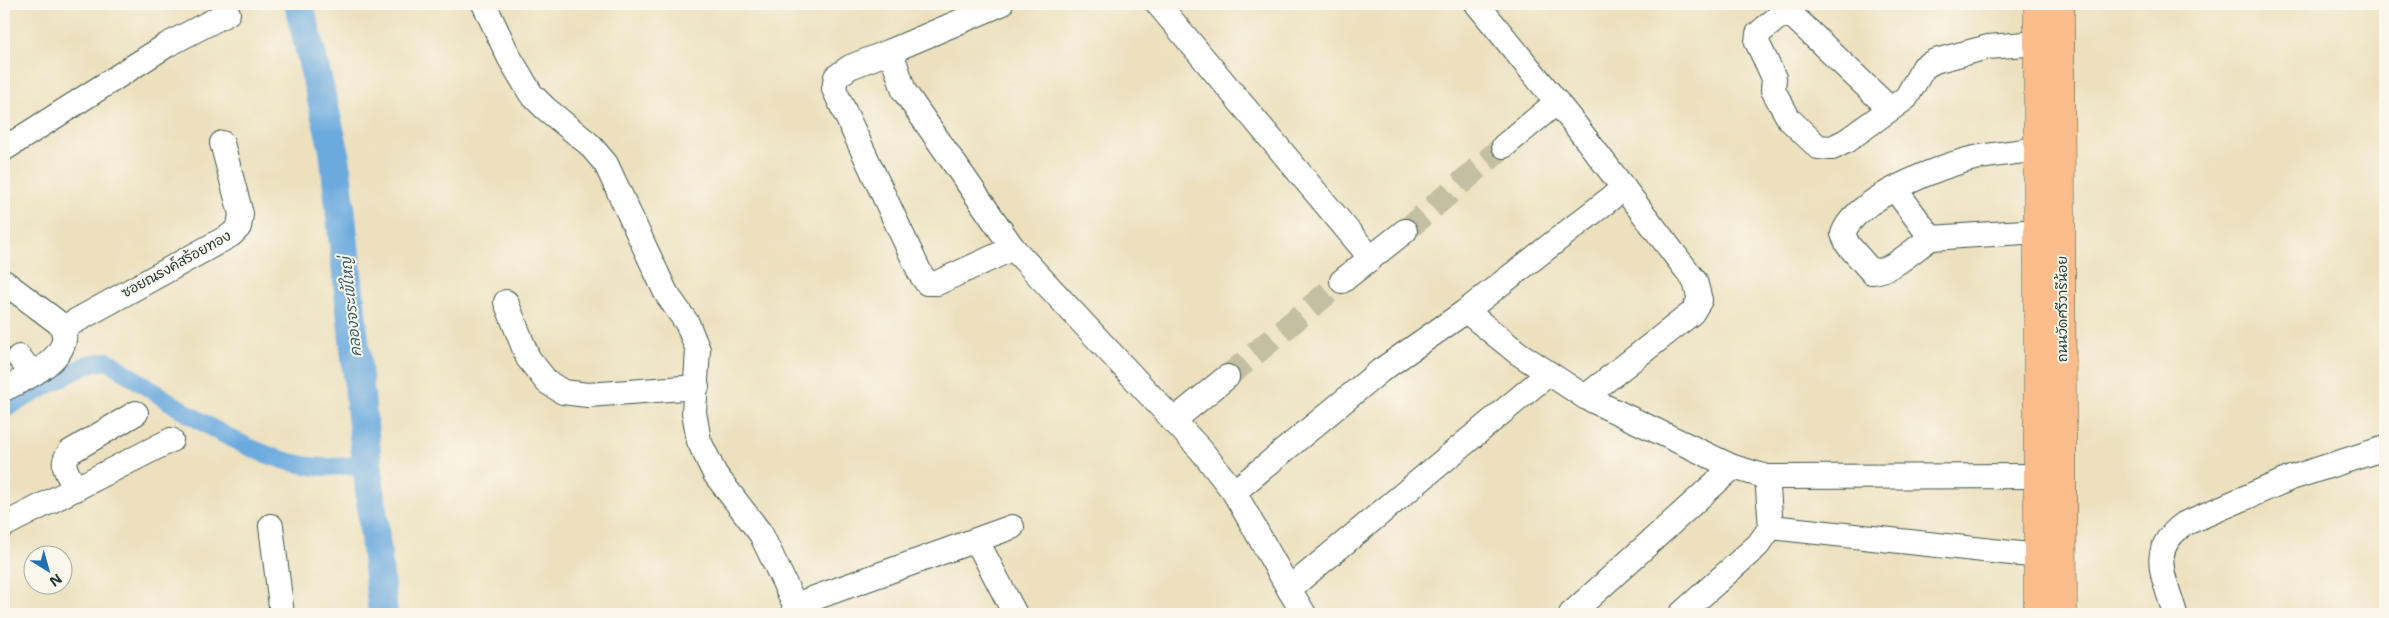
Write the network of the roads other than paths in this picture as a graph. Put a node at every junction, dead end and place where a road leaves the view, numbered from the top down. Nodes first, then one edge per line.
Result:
1 (484, 4) edge
2 (1001, 4) edge
3 (1158, 4) edge
4 (1477, 4) edge
5 (2038, 4) edge
6 (2060, 4) edge
7 (228, 12) dead end
8 (2038, 43) junction
9 (890, 51) junction
10 (1557, 102) junction
11 (1890, 109) junction
12 (222, 143) dead end
13 (1504, 146) tunnel mouth
14 (4, 149) edge
15 (2039, 149) junction
16 (1624, 188) junction
17 (1895, 189) junction
18 (1405, 231) tunnel mouth
19 (2039, 231) junction
20 (1931, 238) junction
21 (1013, 248) junction
22 (1370, 257) junction
23 (4, 282) edge
24 (1342, 282) tunnel mouth
25 (506, 302) dead end
26 (1466, 311) junction
27 (62, 328) junction
28 (1548, 374) junction
29 (1227, 377) tunnel mouth
30 (696, 387) junction
31 (4, 389) edge
32 (1585, 397) junction
33 (136, 413) dead end
34 (1173, 421) junction
35 (171, 440) dead end
36 (2385, 448) edge
37 (1733, 467) junction
38 (2039, 476) junction
39 (1767, 478) junction
40 (76, 488) junction
41 (1234, 492) junction
42 (4, 524) edge
43 (271, 526) dead end
44 (1012, 527) dead end
45 (1771, 527) junction
46 (977, 541) junction
47 (2039, 556) junction
48 (1289, 589) junction
49 (794, 609) edge
50 (282, 614) edge
51 (1015, 614) edge
52 (1304, 614) edge
53 (1571, 614) edge
54 (1680, 614) edge
55 (2038, 614) edge
56 (2063, 614) edge
57 (2175, 614) edge

1 - 30 street
2 - 9 street
3 - 22 street
4 - 10 street
5 - 8 main road, ถนนวัดศรีวารีน้อย
6 - 56 main road, ถนนวัดศรีวารีน้อย
7 - 14 street
8 - 11 street
8 - 15 main road, ถนนวัดศรีวารีน้อย
9 - 21 street
9 - 21 street
10 - 13 street
10 - 16 street
11 - 11 street
12 - 27 street, ซอยณรงค์สร้อยทอง
15 - 17 street
15 - 19 main road, ถนนวัดศรีวารีน้อย
16 - 26 street
16 - 32 street
17 - 20 street
17 - 20 street
18 - 22 street
19 - 20 street
19 - 38 main road, ถนนวัดศรีวารีน้อย
21 - 34 street
22 - 24 street
23 - 27 street
25 - 30 street
26 - 28 street
26 - 41 street
27 - 31 street
28 - 32 street
28 - 48 street
29 - 34 street
30 - 49 street
32 - 37 street
33 - 40 street
34 - 41 street
35 - 40 street
36 - 57 street
37 - 39 street
37 - 53 street
38 - 39 street
38 - 47 main road, ถนนวัดศรีวารีน้อย
39 - 45 street
40 - 42 street
41 - 48 street
43 - 50 street
44 - 46 street
45 - 47 street
45 - 54 street
46 - 49 street
46 - 51 street
47 - 55 main road, ถนนวัดศรีวารีน้อย
48 - 52 street

